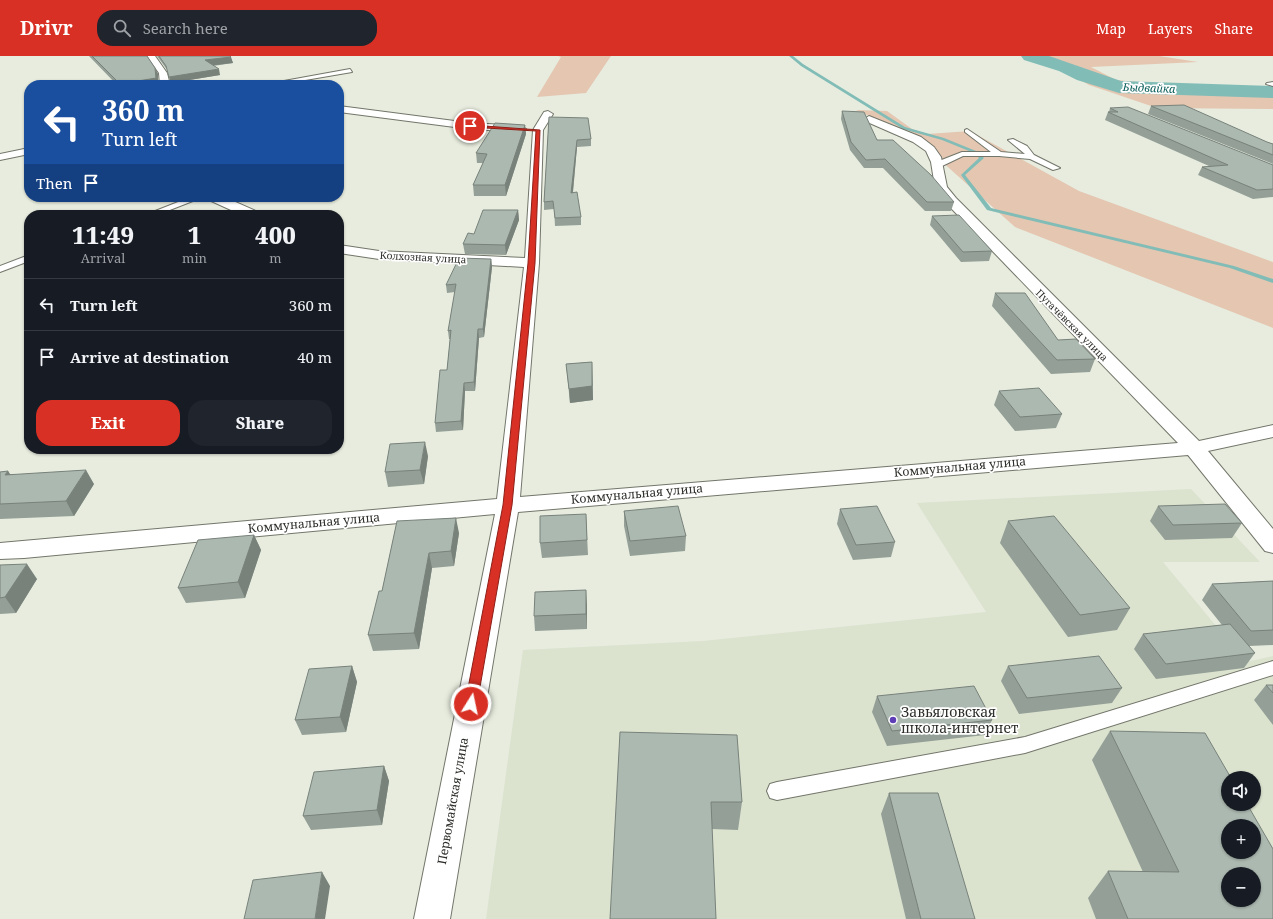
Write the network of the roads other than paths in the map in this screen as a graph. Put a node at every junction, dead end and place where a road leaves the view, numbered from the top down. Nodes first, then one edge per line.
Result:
1 (151, 56) edge
2 (350, 71) dead end
3 (164, 80) edge
4 (295, 80) edge
5 (344, 111) edge
6 (869, 119) edge
7 (968, 131) dead end
8 (1011, 140) dead end
9 (24, 152) edge
10 (999, 154) junction
11 (0, 157) edge
12 (1031, 157) junction
13 (937, 165) junction
14 (1056, 168) dead end
15 (185, 202) edge
16 (225, 202) edge
17 (163, 210) edge
18 (242, 210) edge
19 (344, 250) edge
20 (24, 260) edge
21 (532, 263) junction
22 (0, 269) edge
23 (1273, 431) edge
24 (1194, 448) junction
25 (508, 505) junction
26 (1273, 545) edge
27 (0, 551) edge
28 (1273, 668) edge
29 (777, 792) dead end
30 (432, 919) edge

1 - 3 street
2 - 4 lane
5 - 21 street, Первомайская улица
6 - 13 street, Пугачёвская улица
7 - 10 lane
8 - 12 lane
9 - 11 street
10 - 12 lane
10 - 13 lane
12 - 14 lane
13 - 24 street, Пугачёвская улица
15 - 17 lane
16 - 18 street
19 - 21 street, Колхозная улица
20 - 22 lane
21 - 25 street, Первомайская улица
23 - 24 street, Коммунальная улица
24 - 25 street, Коммунальная улица
24 - 26 street, Пугачёвская улица
25 - 27 street, Коммунальная улица
25 - 30 street, Первомайская улица
28 - 29 lane

